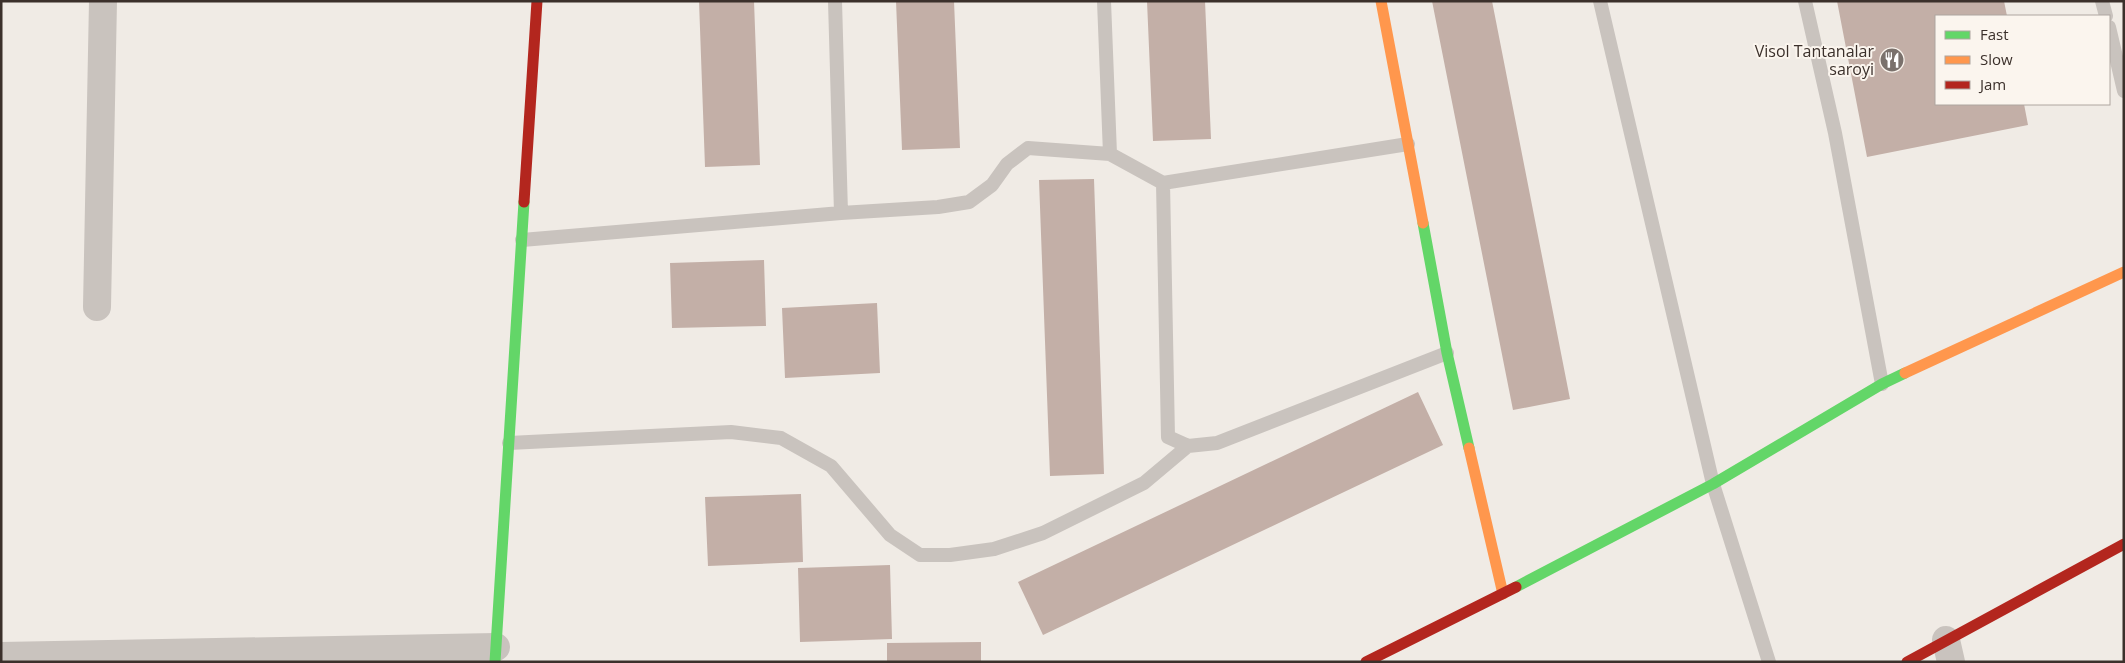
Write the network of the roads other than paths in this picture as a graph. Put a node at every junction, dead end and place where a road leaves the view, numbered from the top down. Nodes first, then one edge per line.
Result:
1 (103, 1) edge
2 (537, 1) edge
3 (835, 1) edge
4 (1104, 1) edge
5 (1381, 1) edge
6 (1600, 1) edge
7 (1805, 1) edge
8 (2102, 1) edge
9 (2106, 15) edge
10 (2110, 31) edge
11 (2124, 91) edge
12 (1408, 144) junction
13 (1110, 154) junction
14 (1163, 183) junction
15 (841, 213) junction
16 (522, 240) junction
17 (2124, 272) edge
18 (98, 308) dead end
19 (1447, 353) junction
20 (1882, 384) junction
21 (509, 443) junction
22 (1188, 446) junction
23 (1713, 484) junction
24 (2124, 544) edge
25 (1503, 594) junction
26 (1948, 651) edge
27 (495, 654) edge
28 (1, 656) edge
29 (1366, 662) edge
30 (1769, 662) edge
31 (1907, 662) edge

1 - 18 street
2 - 16 street
3 - 15 lane
4 - 13 lane
5 - 12 street
6 - 23 lane
7 - 20 lane
8 - 9 lane
10 - 11 lane
12 - 14 lane
12 - 19 street
13 - 14 lane
13 - 15 lane
14 - 22 lane
15 - 16 lane
16 - 21 street
17 - 20 street
19 - 22 lane
19 - 25 street
20 - 23 street
21 - 22 lane
21 - 27 street
23 - 25 street
23 - 30 lane
24 - 26 street
25 - 29 street
26 - 31 street
27 - 28 street

